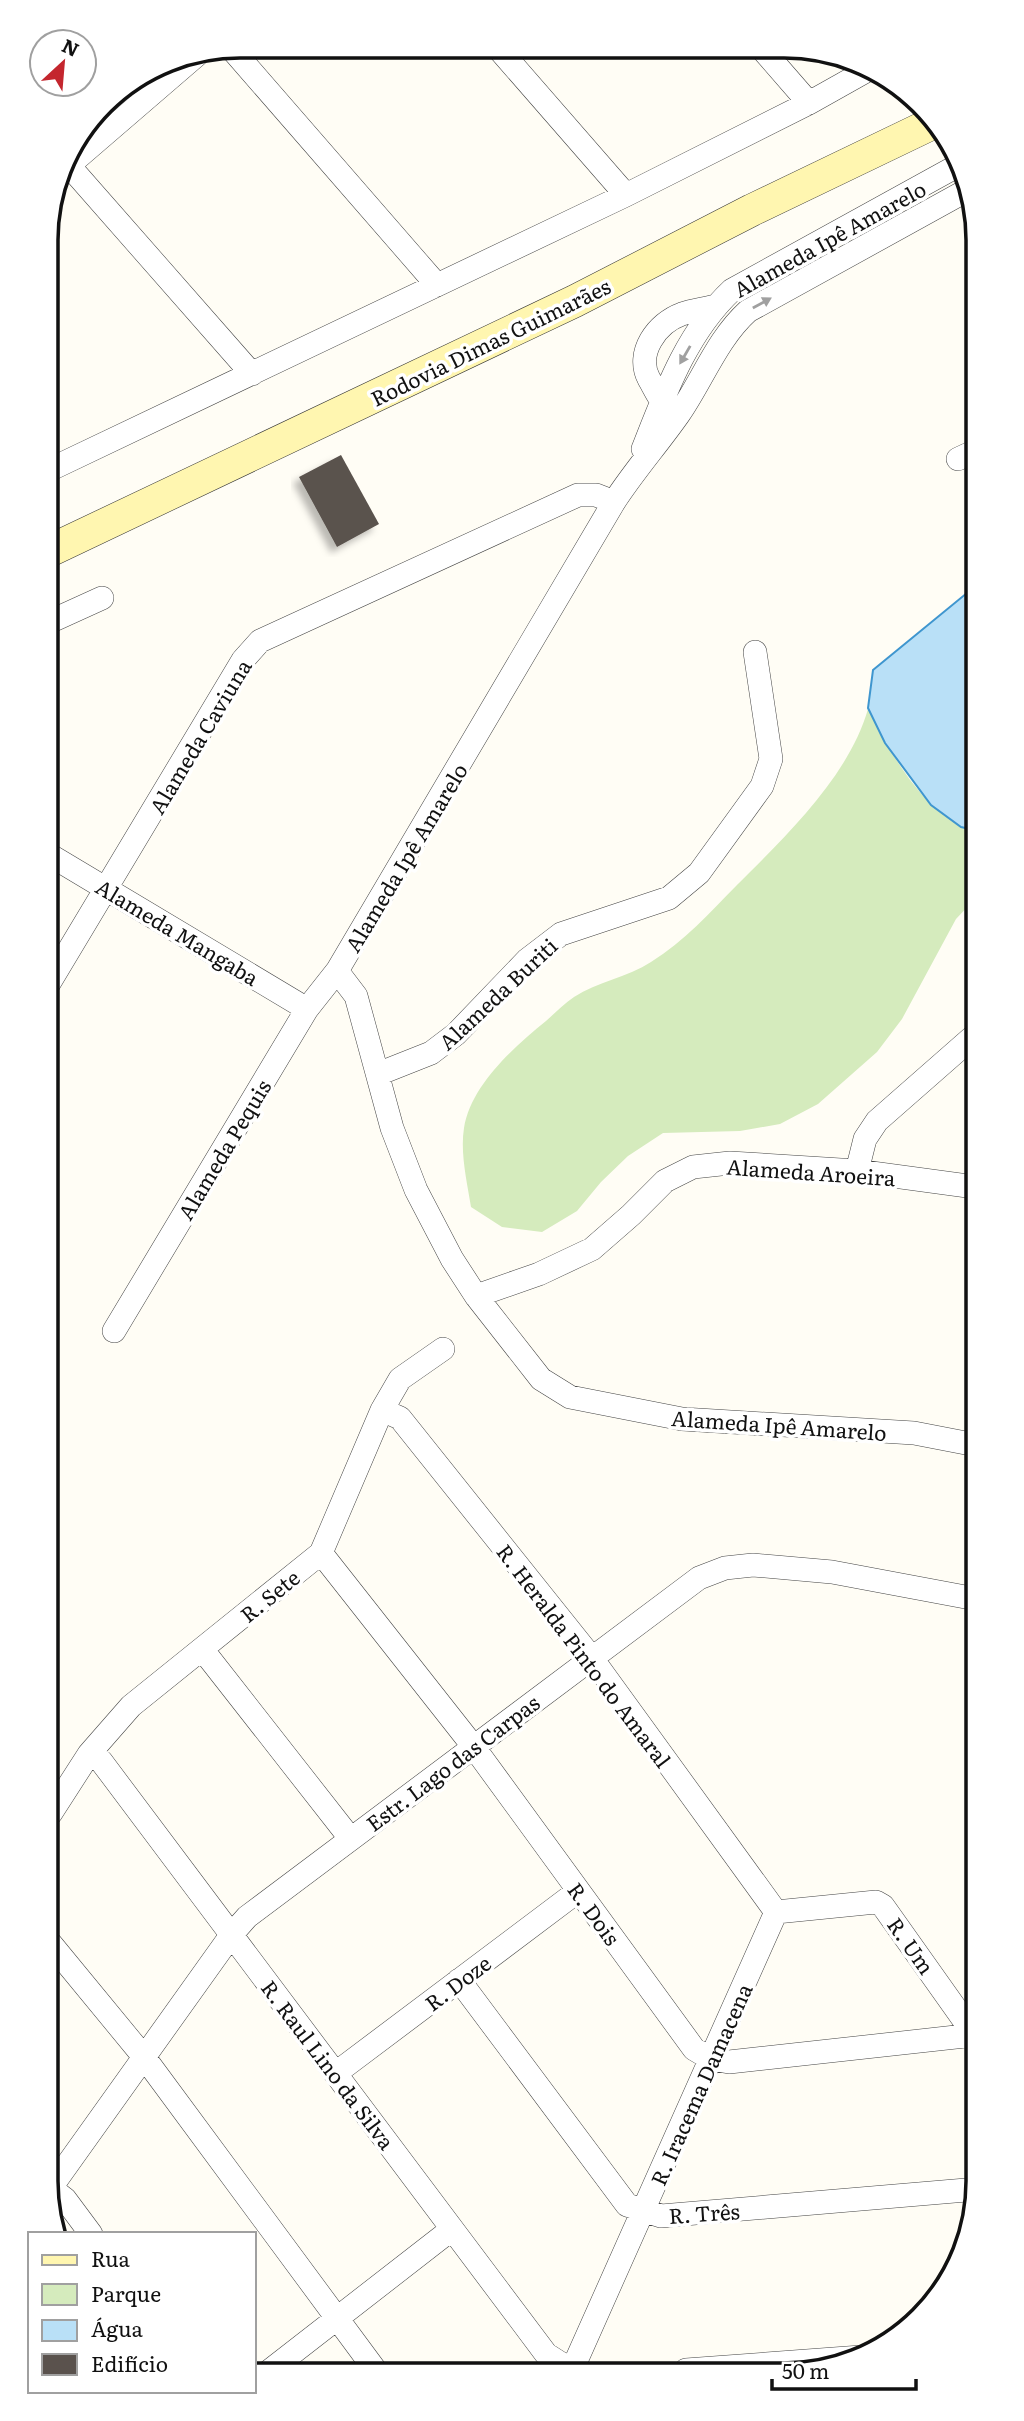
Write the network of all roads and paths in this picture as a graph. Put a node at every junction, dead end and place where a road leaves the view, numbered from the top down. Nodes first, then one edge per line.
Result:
1 (240, 58) edge
2 (507, 58) edge
3 (770, 58) edge
4 (183, 66) edge
5 (860, 74) edge
6 (809, 103) junction
7 (926, 126) edge
8 (80, 153) edge
9 (952, 169) edge
10 (71, 173) edge
11 (960, 194) edge
12 (626, 195) junction
13 (438, 285) junction
14 (715, 306) junction
15 (252, 374) junction
16 (670, 409) junction
17 (58, 460) edge
18 (614, 502) junction
19 (58, 547) edge
20 (102, 598) dead end
21 (58, 617) edge
22 (755, 652) dead end
23 (58, 860) edge
24 (107, 888) junction
25 (58, 969) edge
26 (337, 971) junction
27 (307, 1009) junction
28 (966, 1043) edge
29 (378, 1074) junction
30 (857, 1171) junction
31 (966, 1186) edge
32 (476, 1296) junction
33 (114, 1331) dead end
34 (443, 1349) dead end
35 (383, 1410) junction
36 (966, 1443) edge
37 (321, 1553) junction
38 (966, 1597) edge
39 (202, 1649) junction
40 (591, 1657) junction
41 (473, 1746) junction
42 (89, 1754) junction
43 (58, 1802) edge
44 (350, 1838) junction
45 (578, 1891) junction
46 (776, 1912) junction
47 (232, 1934) junction
48 (58, 1953) edge
49 (459, 1980) junction
50 (966, 2024) edge
51 (966, 2039) edge
52 (144, 2057) junction
53 (711, 2059) junction
54 (336, 2073) junction
55 (58, 2179) edge
56 (966, 2190) edge
57 (58, 2194) edge
58 (643, 2212) junction
59 (452, 2229) junction
60 (90, 2232) edge
61 (337, 2318) junction
62 (816, 2360) edge
63 (280, 2363) edge
64 (370, 2363) edge
65 (561, 2363) edge
66 (575, 2363) edge
67 (780, 2363) edge

1 - 13 street
2 - 12 street
3 - 6 street
4 - 8 street
5 - 6 street
6 - 12 street
7 - 19 main road, Rodovia Dimas Guimarães
9 - 14 street, Alameda Ipê Amarelo
10 - 15 street
16 -> 11 street, Alameda Ipê Amarelo
12 - 13 street
13 - 15 street
14 -> 16 street, Alameda Ipê Amarelo
14 - 16 street
15 - 17 street
16 - 18 street, Alameda Ipê Amarelo
18 - 24 street, Alameda Caviuna
18 - 26 street, Alameda Ipê Amarelo
20 - 21 street
22 - 29 street, Alameda Buriti
23 - 24 street, Alameda Mangaba
24 - 25 street, Alameda Caviuna
24 - 27 street, Alameda Mangaba
26 - 27 street, Alameda Pequis
26 - 29 street, Alameda Ipê Amarelo
27 - 33 street, Alameda Pequis
28 - 30 street
29 - 32 street, Alameda Ipê Amarelo
30 - 31 street, Alameda Aroeira
30 - 32 street, Alameda Aroeira
32 - 36 street, Alameda Ipê Amarelo
34 - 35 street, R. Sete
35 - 37 street, R. Sete
35 - 40 street, R. Heralda Pinto do Amaral
37 - 39 street, R. Sete
37 - 41 street, R. Dois
38 - 40 street, Estr. Lago das Carpas
39 - 42 street, R. Sete
39 - 44 street
40 - 41 street, Estr. Lago das Carpas
40 - 46 street, R. Heralda Pinto do Amaral
41 - 44 street, Estr. Lago das Carpas
41 - 45 street, R. Dois
42 - 43 street, R. Sete
42 - 47 street, R. Raul Lino da Silva
44 - 47 street, Estr. Lago das Carpas
45 - 49 street, R. Doze
45 - 53 street, R. Dois
46 - 50 street, R. Um
46 - 53 street, R. Iracema Damacena
47 - 52 street, Estr. Lago das Carpas
47 - 54 street, R. Raul Lino da Silva
48 - 52 street
49 - 54 street, R. Doze
49 - 58 street, R. Três
51 - 53 street
52 - 55 street, Estr. Lago das Carpas
52 - 61 street
53 - 58 street, R. Iracema Damacena
54 - 59 street, R. Raul Lino da Silva
56 - 58 street, R. Três
57 - 60 street
58 - 66 street, R. Iracema Damacena
59 - 61 street
59 - 65 street, R. Raul Lino da Silva
61 - 63 street
61 - 64 street
62 - 67 street

